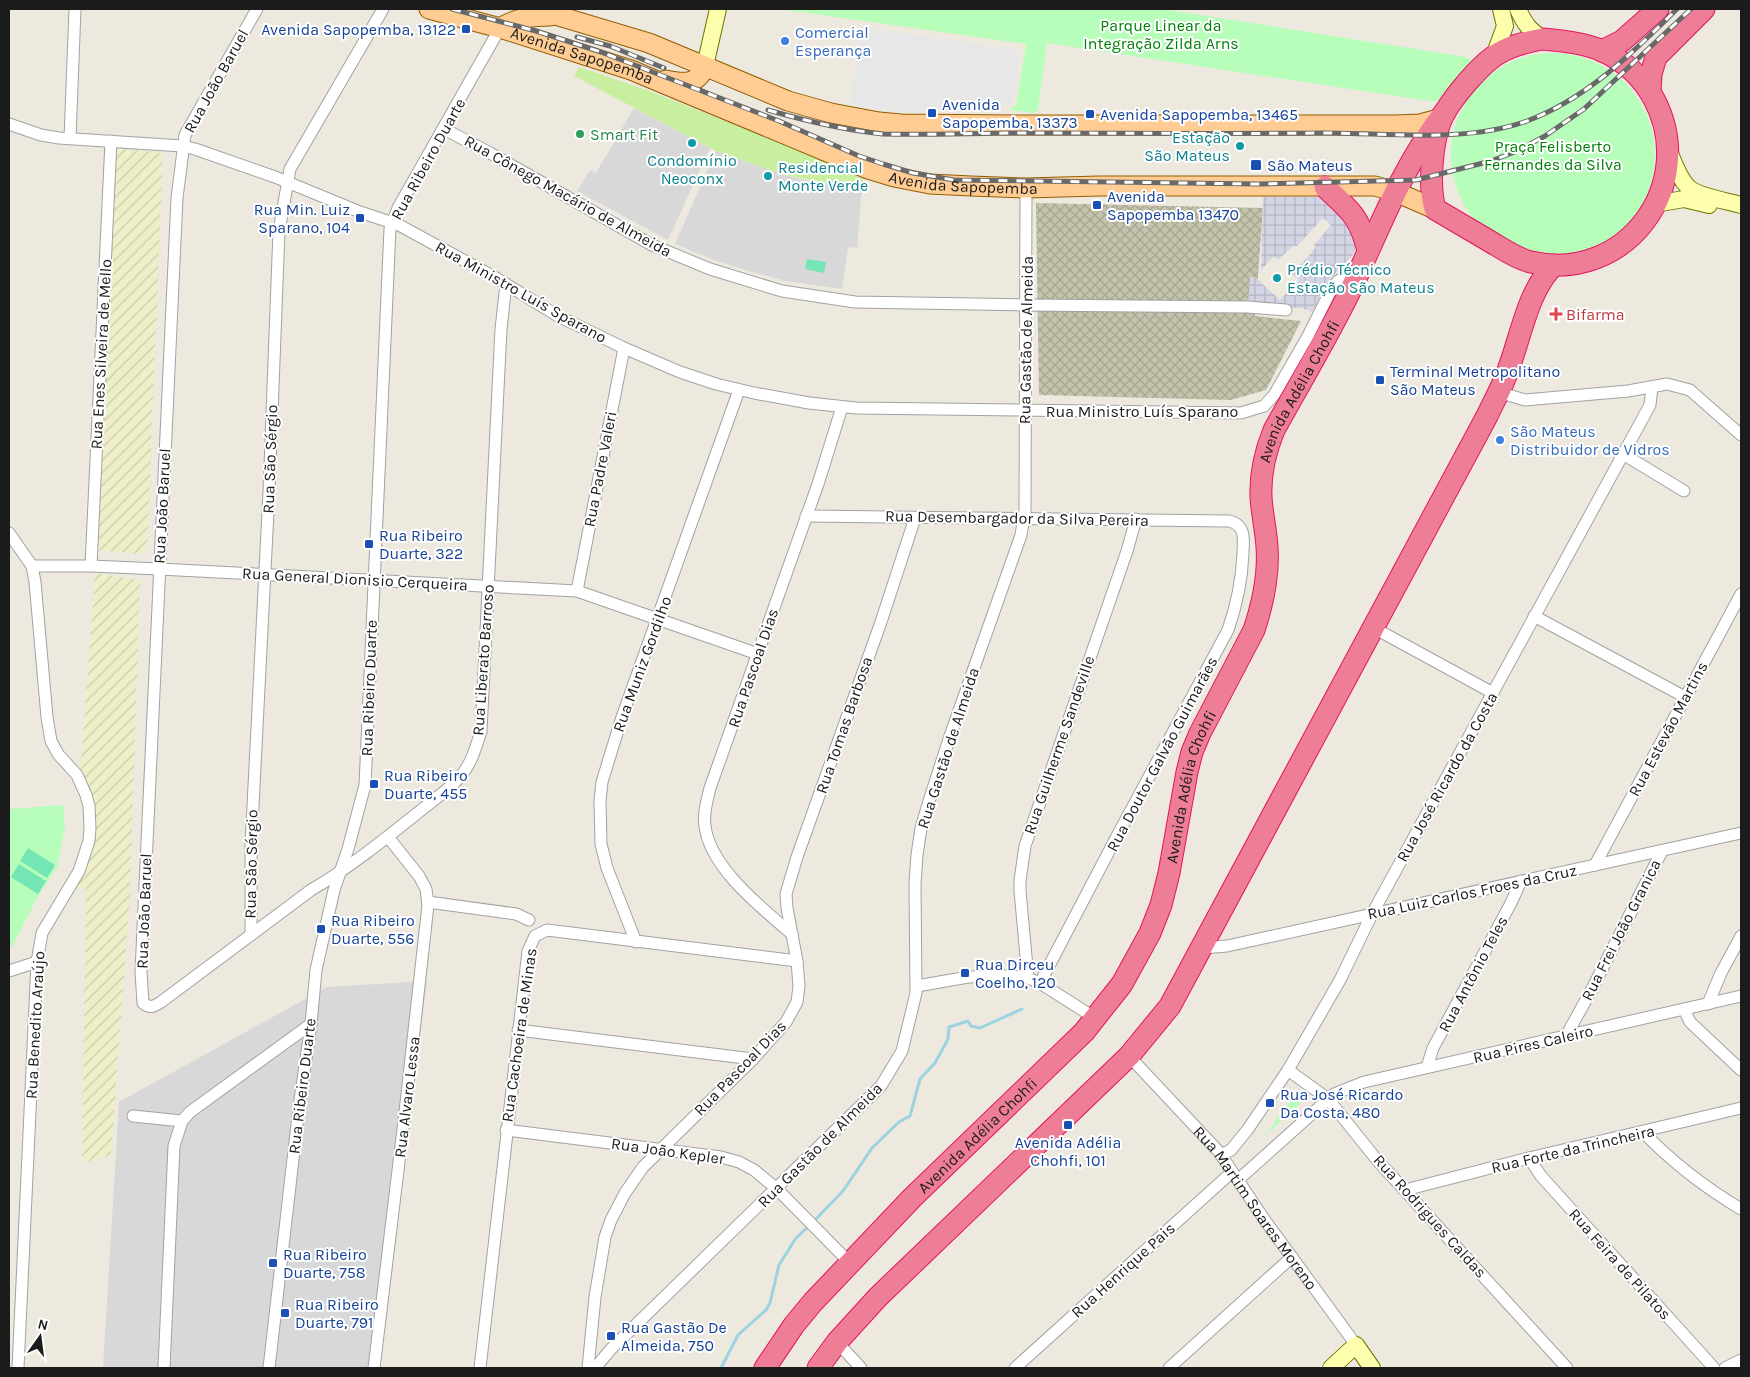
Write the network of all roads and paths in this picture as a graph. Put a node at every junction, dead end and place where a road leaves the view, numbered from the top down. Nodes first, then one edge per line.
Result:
1 (75, 9) edge
2 (257, 9) edge
3 (383, 9) edge
4 (429, 9) edge
5 (535, 9) edge
6 (718, 9) edge
7 (1501, 9) edge
8 (1518, 9) edge
9 (1704, 9) edge
10 (1655, 10) edge
11 (581, 23) junction
12 (500, 28) junction
13 (1543, 39) junction
14 (1602, 51) junction
15 (1494, 56) junction
16 (705, 66) junction
17 (638, 73) junction
18 (1650, 92) junction
19 (1442, 116) junction
20 (9, 124) edge
21 (444, 128) junction
22 (70, 138) junction
23 (111, 141) junction
24 (182, 146) junction
25 (1668, 148) junction
26 (287, 182) junction
27 (1325, 187) junction
28 (1026, 188) junction
29 (1396, 192) junction
30 (1655, 204) junction
31 (1741, 205) edge
32 (1435, 209) junction
33 (1741, 214) edge
34 (392, 222) junction
35 (1364, 259) junction
36 (1554, 265) junction
37 (506, 284) junction
38 (1026, 305) junction
39 (1286, 310) dead end
40 (624, 348) junction
41 (1652, 386) junction
42 (739, 390) junction
43 (1498, 392) junction
44 (842, 407) junction
45 (1024, 411) junction
46 (1741, 435) edge
47 (1623, 454) junction
48 (1684, 491) dead end
49 (806, 516) junction
50 (916, 518) junction
51 (1024, 518) junction
52 (1136, 519) junction
53 (1228, 521) joint
54 (9, 533) edge
55 (32, 566) junction
56 (91, 566) junction
57 (158, 569) junction
58 (264, 575) junction
59 (373, 580) junction
60 (488, 586) junction
61 (577, 590) junction
62 (1741, 594) edge
63 (1534, 616) junction
64 (658, 618) junction
65 (1374, 628) junction
66 (758, 654) junction
67 (1493, 693) junction
68 (1684, 698) junction
69 (1741, 833) edge
70 (388, 837) junction
71 (1662, 850) junction
72 (1595, 865) junction
73 (340, 872) junction
74 (1520, 881) junction
75 (428, 902) junction
76 (1372, 914) junction
77 (529, 920) dead end
78 (792, 934) junction
79 (251, 936) junction
80 (1741, 936) edge
81 (636, 942) junction
82 (1202, 948) junction
83 (797, 961) junction
84 (37, 962) junction
85 (9, 970) edge
86 (1028, 978) junction
87 (1040, 984) junction
88 (917, 986) junction
89 (1741, 996) edge
90 (161, 1002) joint
91 (1708, 1004) junction
92 (1684, 1009) junction
93 (1095, 1018) junction
94 (311, 1024) junction
95 (518, 1030) junction
96 (1566, 1036) junction
97 (1129, 1056) junction
98 (753, 1059) junction
99 (1427, 1068) junction
100 (1288, 1070) junction
101 (1741, 1070) edge
102 (1328, 1100) junction
103 (1741, 1108) edge
104 (133, 1116) dead end
105 (182, 1121) junction
106 (506, 1130) junction
107 (1643, 1132) junction
108 (660, 1150) junction
109 (1221, 1155) junction
110 (1529, 1158) junction
111 (1235, 1176) junction
112 (776, 1189) junction
113 (1405, 1190) junction
114 (1741, 1208) edge
115 (1292, 1257) junction
116 (850, 1263) junction
117 (837, 1342) junction
118 (1356, 1345) junction
119 (1741, 1360) edge
120 (18, 1368) edge
121 (164, 1368) edge
122 (269, 1368) edge
123 (374, 1368) edge
124 (480, 1368) edge
125 (588, 1368) edge
126 (595, 1368) edge
127 (765, 1368) edge
128 (818, 1368) edge
129 (861, 1368) edge
130 (1015, 1368) edge
131 (1170, 1368) edge
132 (1331, 1368) edge
133 (1372, 1368) edge
134 (1567, 1368) edge
135 (1714, 1368) edge
136 (1725, 1368) edge

1 - 22 street
2 - 24 street, Rua João Baruel
3 - 26 street, Rua São Sérgio
4 - 12 main road, Avenida Sapopemba
5 - 11 main road, Avenida Sapopemba
6 - 16 main road
7 - 15 main road
8 - 13 main road
9 - 18 highway
10 - 14 highway
11 - 12 main road
11 - 16 main road, Avenida Sapopemba
12 - 17 main road, Avenida Sapopemba
12 - 21 street, Rua Ribeiro Duarte
13 - 14 highway
13 - 15 highway
14 - 18 highway
15 - 19 highway
16 - 17 main road
16 - 19 main road, Avenida Sapopemba
17 - 28 main road, Avenida Sapopemba
18 - 25 highway
19 - 29 highway, Avenida Adélia Chohfi
19 - 32 highway
20 - 22 street, Rua Ministro Luís Sparano
21 - 34 street, Rua Ribeiro Duarte
21 - 38 street, Rua Cônego Macário de Almeida
22 - 23 street, Rua Ministro Luís Sparano
23 - 24 street, Rua Ministro Luís Sparano
23 - 56 street, Rua Enes Silveira de Mello
24 - 26 street, Rua Ministro Luís Sparano
24 - 57 street, Rua João Baruel
25 - 30 highway
25 - 31 main road
26 - 34 street, Rua Ministro Luís Sparano
26 - 58 street, Rua São Sérgio
27 - 28 main road, Avenida Sapopemba
27 - 29 main road, Avenida Sapopemba
27 - 35 highway
28 - 38 street, Rua Gastão de Almeida
29 - 32 main road, Avenida Sapopemba
29 - 35 highway, Avenida Adélia Chohfi
30 - 33 main road
30 - 36 highway
32 - 36 highway
34 - 37 street, Rua Ministro Luís Sparano
34 - 59 street, Rua Ribeiro Duarte
35 - 45 street, Rua Ministro Luís Sparano
35 - 93 highway, Avenida Adélia Chohfi
36 - 43 highway
37 - 40 street, Rua Ministro Luís Sparano
37 - 60 street, Rua Liberato Barroso
38 - 39 street, Rua Cônego Macário de Almeida
38 - 45 street, Rua Gastão de Almeida
40 - 42 street, Rua Ministro Luís Sparano
40 - 61 street, Rua Padre Valeri
41 - 43 street
41 - 46 street
41 - 47 street, Rua José Ricardo da Costa
42 - 44 street, Rua Ministro Luís Sparano
42 - 64 street, Rua Muniz Gordilho
43 - 65 highway
44 - 45 street, Rua Ministro Luís Sparano
44 - 49 street, Rua Pascoal Dias
45 - 51 street, Rua Gastão de Almeida
47 - 48 street
47 - 63 street, Rua José Ricardo da Costa
49 - 50 street, Rua Desembargador da Silva Pereira
49 - 66 street, Rua Pascoal Dias
50 - 51 street, Rua Desembargador da Silva Pereira
50 - 78 street, Rua Tomas Barbosa
51 - 52 street, Rua Desembargador da Silva Pereira
51 - 88 street, Rua Gastão de Almeida
52 - 53 street, Rua Desembargador da Silva Pereira
52 - 86 street, Rua Guilherme Sandeville
53 - 87 street, Rua Doutor Galvão Guimarães
54 - 55 street, Rua Benedito Araújo
55 - 56 street, Rua General Dionisio Cerqueira
55 - 84 street, Rua Benedito Araújo
56 - 57 street, Rua General Dionisio Cerqueira
57 - 58 street, Rua General Dionisio Cerqueira
57 - 90 street, Rua João Baruel
58 - 59 street, Rua General Dionisio Cerqueira
58 - 79 street, Rua São Sérgio
59 - 60 street, Rua General Dionisio Cerqueira
59 - 73 street, Rua Ribeiro Duarte
60 - 61 street, Rua General Dionisio Cerqueira
60 - 70 street, Rua Liberato Barroso
61 - 64 street, Rua General Dionisio Cerqueira
62 - 68 street, Rua Estevão Martins
63 - 67 street, Rua José Ricardo da Costa
63 - 68 street
64 - 66 street, Rua General Dionisio Cerqueira
64 - 81 street, Rua Muniz Gordilho
65 - 67 street
65 - 82 highway
66 - 78 street, Rua Pascoal Dias
67 - 76 street, Rua José Ricardo da Costa
68 - 72 street, Rua Estevão Martins
69 - 71 street, Rua Luiz Carlos Froes da Cruz
70 - 73 street, Rua Liberato Barroso
70 - 75 street, Rua Alvaro Lessa
71 - 72 street, Rua Luiz Carlos Froes da Cruz
71 - 96 street, Rua Frei João Granica
72 - 74 street, Rua Luiz Carlos Froes da Cruz
73 - 79 street, Rua Liberato Barroso
73 - 94 street, Rua Ribeiro Duarte
74 - 76 street, Rua Luiz Carlos Froes da Cruz
74 - 99 street, Rua Antônio Teles
75 - 77 street
75 - 123 street, Rua Alvaro Lessa
76 - 82 street, Rua Luiz Carlos Froes da Cruz
76 - 100 street, Rua José Ricardo da Costa
78 - 83 street, Rua Pascoal Dias
79 - 90 street, Rua Liberato Barroso
80 - 91 street
81 - 83 street, Rua Cachoeira de Minas
81 - 95 street, Rua Cachoeira de Minas
82 - 97 highway
83 - 98 street, Rua Pascoal Dias
84 - 85 street
84 - 120 street, Rua Benedito Araújo
86 - 87 street
86 - 88 street
87 - 93 street
88 - 112 street, Rua Gastão de Almeida
89 - 91 street, Rua Pires Caleiro
91 - 92 street, Rua Pires Caleiro
92 - 96 street, Rua Pires Caleiro
92 - 101 street
93 - 116 highway, Avenida Adélia Chohfi
94 - 105 street
94 - 122 street, Rua Ribeiro Duarte
95 - 98 street
95 - 106 street, Rua Cachoeira de Minas
96 - 99 street, Rua Pires Caleiro
97 - 109 street, Rua Martim Soares Moreno
97 - 117 highway
98 - 108 street, Rua Pascoal Dias
99 - 102 street, Rua Pires Caleiro
100 - 102 street, Rua Rodrigues Caldas
100 - 109 street, Rua José Ricardo da Costa
102 - 111 street, Rua Henrique Pais
102 - 113 street, Rua Rodrigues Caldas
103 - 107 street, Rua Forte da Trincheira
104 - 105 street
105 - 121 street
106 - 108 street, Rua João Kepler
106 - 124 street, Rua Cachoeira de Minas
107 - 110 street, Rua Forte da Trincheira
107 - 114 street
108 - 112 street, Rua João Kepler
108 - 125 street, Rua Pascoal Dias
109 - 111 street, Rua Martim Soares Moreno
110 - 113 street, Rua Forte da Trincheira
110 - 135 street, Rua Feira de Pilatos
111 - 115 street, Rua Martim Soares Moreno
111 - 130 street, Rua Henrique Pais
112 - 116 street, Rua João Kepler
112 - 126 street, Rua Gastão de Almeida
113 - 134 street, Rua Rodrigues Caldas
115 - 118 street, Rua Martim Soares Moreno
115 - 131 street
116 - 127 highway, Avenida Adélia Chohfi
117 - 128 highway
117 - 129 street
118 - 132 main road
118 - 133 main road, Rua Martim Soares Moreno
119 - 136 street

